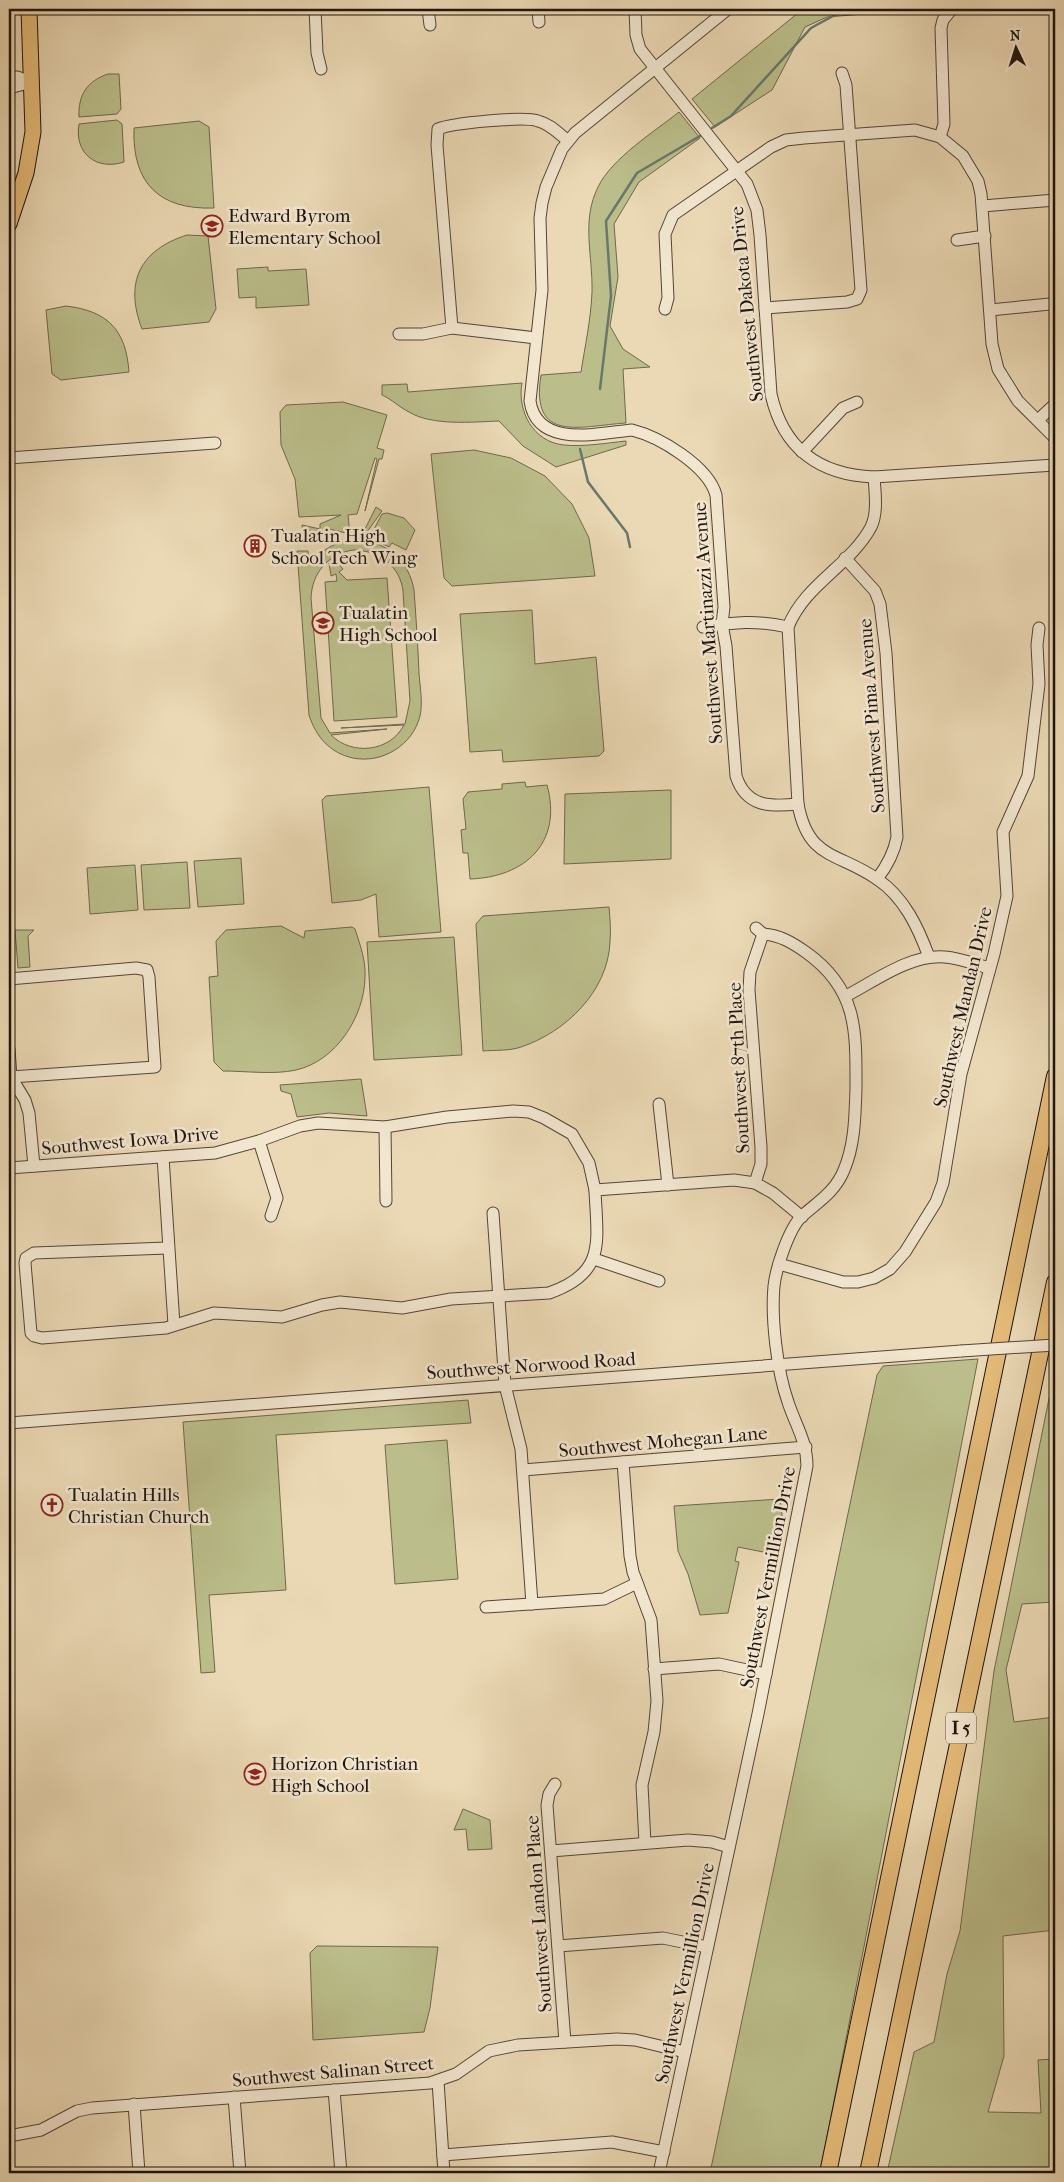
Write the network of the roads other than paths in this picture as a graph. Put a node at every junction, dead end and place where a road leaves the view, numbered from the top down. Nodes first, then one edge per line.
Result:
1 (29, 9) edge
2 (315, 9) edge
3 (428, 9) edge
4 (538, 9) edge
5 (634, 9) edge
6 (728, 9) edge
7 (952, 9) edge
8 (539, 22) dead end
9 (430, 25) dead end
10 (321, 69) dead end
11 (654, 69) junction
12 (842, 73) dead end
13 (9, 78) edge
14 (32, 82) junction
15 (9, 88) edge
16 (849, 133) junction
17 (940, 137) junction
18 (567, 140) junction
19 (738, 170) junction
20 (1055, 200) edge
21 (983, 206) junction
22 (9, 224) edge
23 (985, 236) junction
24 (957, 240) dead end
25 (1055, 301) edge
26 (765, 308) junction
27 (665, 309) dead end
28 (990, 310) junction
29 (452, 328) junction
30 (399, 334) dead end
31 (536, 338) junction
32 (857, 402) dead end
33 (1055, 404) edge
34 (1038, 420) junction
35 (1055, 438) edge
36 (214, 444) dead end
37 (802, 452) junction
38 (9, 458) edge
39 (1055, 465) edge
40 (874, 477) junction
41 (845, 558) junction
42 (722, 624) junction
43 (703, 627) dead end
44 (788, 627) junction
45 (1039, 628) dead end
46 (798, 804) junction
47 (877, 879) junction
48 (760, 931) joint
49 (929, 957) junction
50 (990, 968) junction
51 (9, 979) edge
52 (846, 996) junction
53 (9, 1049) edge
54 (1055, 1076) edge
55 (11, 1077) junction
56 (659, 1104) dead end
57 (385, 1127) junction
58 (259, 1141) junction
59 (163, 1157) junction
60 (34, 1166) junction
61 (9, 1168) edge
62 (755, 1182) junction
63 (668, 1185) junction
64 (595, 1190) junction
65 (386, 1201) dead end
66 (493, 1213) dead end
67 (271, 1216) dead end
68 (802, 1217) junction
69 (167, 1248) junction
70 (594, 1259) junction
71 (779, 1264) junction
72 (660, 1281) dead end
73 (1055, 1282) edge
74 (498, 1296) junction
75 (174, 1325) junction
76 (1055, 1345) edge
77 (779, 1366) junction
78 (504, 1385) junction
79 (9, 1423) edge
80 (806, 1448) junction
81 (623, 1462) junction
82 (523, 1470) junction
83 (637, 1583) junction
84 (532, 1604) junction
85 (486, 1607) dead end
86 (654, 1669) junction
87 (766, 1674) junction
88 (555, 1784) dead end
89 (645, 1844) junction
90 (729, 1847) junction
91 (551, 1851) junction
92 (558, 1946) junction
93 (707, 1947) junction
94 (565, 2042) junction
95 (685, 2052) junction
96 (438, 2081) junction
97 (334, 2090) junction
98 (234, 2097) junction
99 (134, 2104) junction
100 (9, 2136) edge
101 (664, 2152) junction
102 (443, 2154) junction
103 (139, 2173) edge
104 (240, 2173) edge
105 (341, 2173) edge
106 (444, 2173) edge
107 (659, 2173) edge
108 (828, 2173) edge
109 (868, 2173) edge

1 - 14 main road
2 - 10 street
3 - 9 street
4 - 8 street
5 - 11 street, Southwest Dakota Drive
6 - 11 street, Southwest Martinazzi Avenue
7 - 17 street
11 - 18 street, Southwest Martinazzi Avenue
11 - 19 street, Southwest Dakota Drive
12 - 16 street
13 - 14 street
14 - 15 street
14 - 22 main road
16 - 17 street
16 - 19 street
16 - 26 street
17 - 21 street
18 - 29 street
18 - 31 street, Southwest Martinazzi Avenue
19 - 26 street, Southwest Dakota Drive
19 - 27 street
20 - 21 street
21 - 23 street
23 - 24 street
23 - 28 street
25 - 28 street
26 - 37 street, Southwest Dakota Drive
28 - 34 street
29 - 30 street
29 - 31 street
31 - 42 street, Southwest Martinazzi Avenue
32 - 37 street
33 - 34 street
34 - 35 street
36 - 38 street
37 - 40 street, Southwest Dakota Drive
39 - 40 street, Southwest Dakota Drive
40 - 41 street
41 - 44 street
41 - 47 street, Southwest Pima Avenue
42 - 43 street
42 - 44 street
42 - 46 street, Southwest Martinazzi Avenue
44 - 46 street
45 - 50 street, Southwest Mandan Drive
46 - 47 street
47 - 49 street
48 - 52 street, Southwest Vermillion Drive
48 - 62 street, Southwest 87th Place
49 - 50 street
49 - 52 street
50 - 71 street, Southwest Mandan Drive
51 - 55 street
52 - 68 street, Southwest Vermillion Drive
53 - 55 street
54 - 108 highway, I 5
55 - 60 street
56 - 63 street
57 - 58 street, Southwest Iowa Drive
57 - 64 street, Southwest Iowa Drive
57 - 65 street
58 - 59 street, Southwest Iowa Drive
58 - 67 street
59 - 60 street, Southwest Iowa Drive
59 - 69 street
60 - 61 street, Southwest Iowa Drive
62 - 63 street
62 - 68 street
63 - 64 street
64 - 70 street, Southwest Iowa Drive
66 - 74 street
68 - 71 street, Southwest Vermillion Drive
69 - 75 street
69 - 75 street
70 - 72 street
70 - 74 street
71 - 77 street, Southwest Vermillion Drive
73 - 109 highway, I 5
74 - 75 street
74 - 78 street
76 - 77 street, Southwest Norwood Road, bridge
77 - 78 street, Southwest Norwood Road
77 - 80 street, Southwest Vermillion Drive
78 - 79 street, Southwest Norwood Road
78 - 82 street
80 - 81 street, Southwest Mohegan Lane
80 - 87 street, Southwest Vermillion Drive
81 - 82 street, Southwest Mohegan Lane
81 - 83 street
82 - 84 street
83 - 84 street
83 - 86 street
84 - 85 street
86 - 87 street
86 - 89 street
87 - 90 street, Southwest Vermillion Drive
88 - 91 street, Southwest Landon Place
89 - 90 street
89 - 91 street
90 - 93 street, Southwest Vermillion Drive
91 - 92 street, Southwest Landon Place
92 - 93 street
92 - 94 street, Southwest Landon Place
93 - 95 street, Southwest Vermillion Drive
94 - 95 street, Southwest Salinan Street
94 - 96 street, Southwest Salinan Street
95 - 101 street, Southwest Vermillion Drive
96 - 97 street, Southwest Salinan Street
96 - 102 street
97 - 98 street, Southwest Salinan Street
97 - 105 street
98 - 99 street, Southwest Salinan Street
98 - 104 street
99 - 100 street, Southwest Salinan Street
99 - 103 street
101 - 102 street
101 - 107 street, Southwest Vermillion Drive
102 - 106 street

